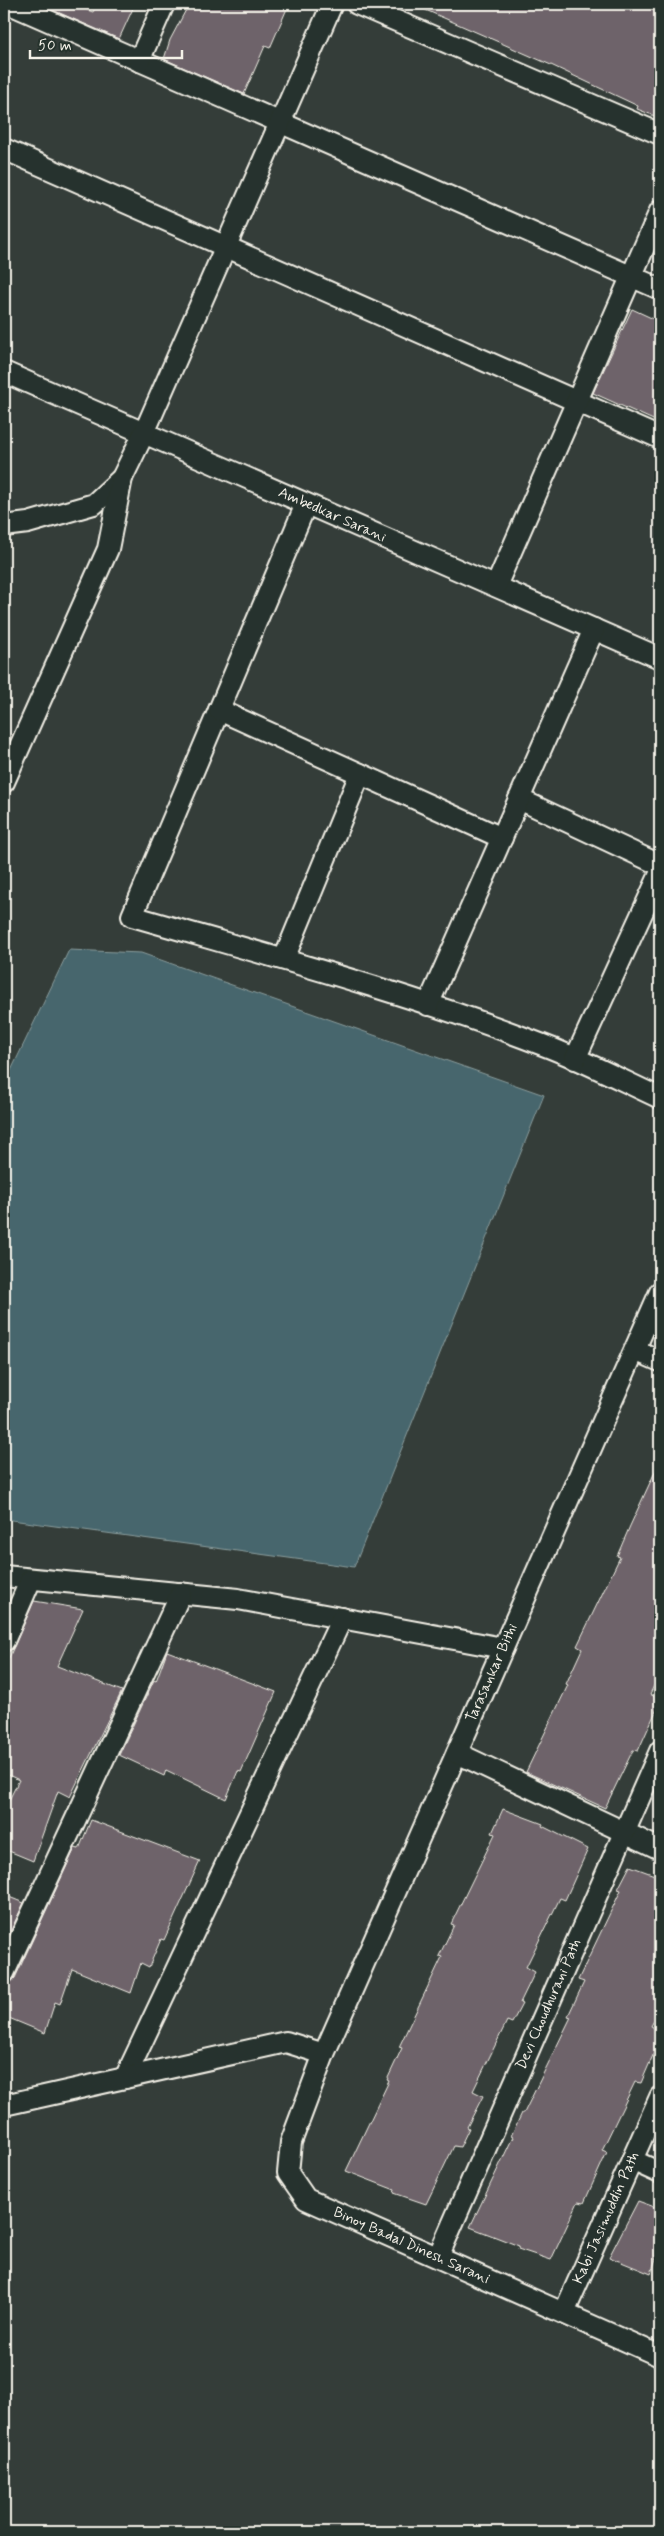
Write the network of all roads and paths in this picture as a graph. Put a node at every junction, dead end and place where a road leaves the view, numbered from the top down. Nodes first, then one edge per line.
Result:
1 (12, 4) edge
2 (164, 4) edge
3 (332, 4) edge
4 (357, 4) edge
5 (139, 61) junction
6 (280, 123) junction
7 (660, 134) edge
8 (4, 149) edge
9 (660, 211) edge
10 (226, 247) junction
11 (631, 277) junction
12 (660, 289) edge
13 (4, 372) edge
14 (577, 401) junction
15 (144, 433) junction
16 (660, 438) edge
17 (122, 478) junction
18 (306, 504) junction
19 (4, 526) edge
20 (496, 586) junction
21 (594, 629) junction
22 (660, 658) edge
23 (219, 710) junction
24 (360, 774) junction
25 (4, 782) edge
26 (519, 799) junction
27 (502, 838) junction
28 (660, 865) edge
29 (660, 874) edge
30 (284, 959) junction
31 (428, 1005) junction
32 (575, 1059) junction
33 (660, 1098) edge
34 (660, 1292) edge
35 (635, 1350) junction
36 (660, 1361) edge
37 (4, 1576) edge
38 (31, 1579) junction
39 (181, 1593) junction
40 (342, 1618) junction
41 (4, 1641) edge
42 (503, 1648) junction
43 (660, 1751) edge
44 (457, 1753) junction
45 (624, 1832) junction
46 (660, 1849) edge
47 (4, 1973) edge
48 (324, 2054) junction
49 (125, 2078) junction
50 (660, 2096) edge
51 (4, 2105) edge
52 (632, 2160) junction
53 (660, 2173) edge
54 (438, 2257) junction
55 (564, 2313) junction
56 (660, 2356) edge

1 - 5 street
2 - 5 street
3 - 6 street
4 - 7 street
5 - 6 street
6 - 10 street
6 - 11 street
8 - 10 street
9 - 11 street
10 - 14 street
10 - 15 street
11 - 12 street
11 - 14 street
13 - 15 street, Ambedkar Sarani
14 - 16 street
14 - 20 street
15 - 17 street
15 - 18 street, Ambedkar Sarani
17 - 19 street
17 - 25 street
18 - 20 street, Ambedkar Sarani
18 - 23 street
20 - 21 street, Ambedkar Sarani
21 - 22 street, Ambedkar Sarani
21 - 26 street
23 - 24 street
23 - 30 street
24 - 27 street
24 - 30 street
26 - 27 street
26 - 28 street
27 - 31 street
29 - 32 street
30 - 31 street
31 - 32 street
32 - 33 street
34 - 35 street, Tarasankar Bithi
35 - 36 street
35 - 42 street, Tarasankar Bithi
37 - 38 street
38 - 39 street
38 - 41 street
39 - 40 street
39 - 47 street
40 - 42 street
40 - 49 street
42 - 44 street, Tarasankar Bithi
43 - 45 street, Devi Choudhurani Path
44 - 45 street
44 - 48 street, Tarasankar Bithi
45 - 46 street
45 - 54 street, Devi Choudhurani Path
48 - 49 street
48 - 54 street, Binoy Badal Dinesh Sarani
49 - 51 street
50 - 52 street, Kabi Jasimuddin Path
52 - 53 street
52 - 55 street, Kabi Jasimuddin Path
54 - 55 street, Binoy Badal Dinesh Sarani
55 - 56 street, Binoy Badal Dinesh Sarani

